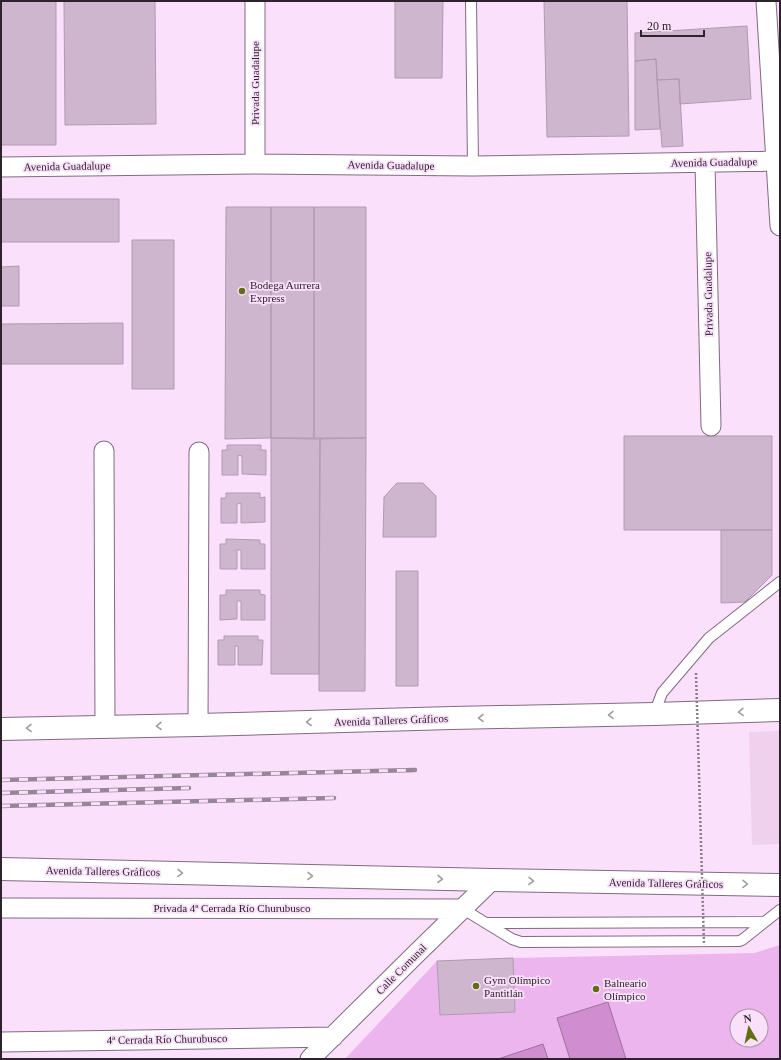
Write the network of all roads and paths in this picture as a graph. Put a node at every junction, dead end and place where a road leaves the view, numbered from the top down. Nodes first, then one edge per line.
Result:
1 (255, 1) edge
2 (471, 1) edge
3 (766, 1) edge
4 (778, 161) edge
5 (705, 163) junction
6 (255, 164) junction
7 (473, 166) junction
8 (1, 167) edge
9 (780, 226) edge
10 (711, 426) dead end
11 (104, 452) dead end
12 (199, 452) dead end
13 (780, 582) edge
14 (696, 673) dead end
15 (780, 710) edge
16 (654, 714) junction
17 (198, 725) junction
18 (105, 727) junction
19 (1, 729) edge
20 (1, 869) edge
21 (492, 880) junction
22 (780, 885) edge
23 (1, 908) edge
24 (464, 908) junction
25 (780, 910) edge
26 (763, 922) junction
27 (487, 923) junction
28 (704, 945) dead end
29 (333, 1036) junction
30 (1, 1042) edge
31 (310, 1059) edge

1 - 6 street, Privada Guadalupe
2 - 7 lane
3 - 4 street
4 - 5 street, Avenida Guadalupe
4 - 9 street
5 - 7 street, Avenida Guadalupe
5 - 10 street, Privada Guadalupe
6 - 7 street, Avenida Guadalupe
6 - 8 street, Avenida Guadalupe
11 - 18 street
12 - 17 street
13 - 16 lane
14 - 28 path, bridge
15 -> 16 main road, Avenida Talleres Gráficos
16 -> 17 main road, Avenida Talleres Gráficos
17 -> 18 main road, Avenida Talleres Gráficos
18 -> 19 main road, Avenida Talleres Gráficos
20 -> 21 main road, Avenida Talleres Gráficos
21 -> 22 main road, Avenida Talleres Gráficos
21 - 24 street, Calle Comunal
23 - 24 street, Privada 4ª Cerrada Río Churubusco
24 - 27 lane
24 - 29 street, Calle Comunal
25 - 26 lane
26 - 27 lane
26 - 27 lane
29 - 30 street, 4ª Cerrada Río Churubusco
29 - 31 street, Calle Comunal

